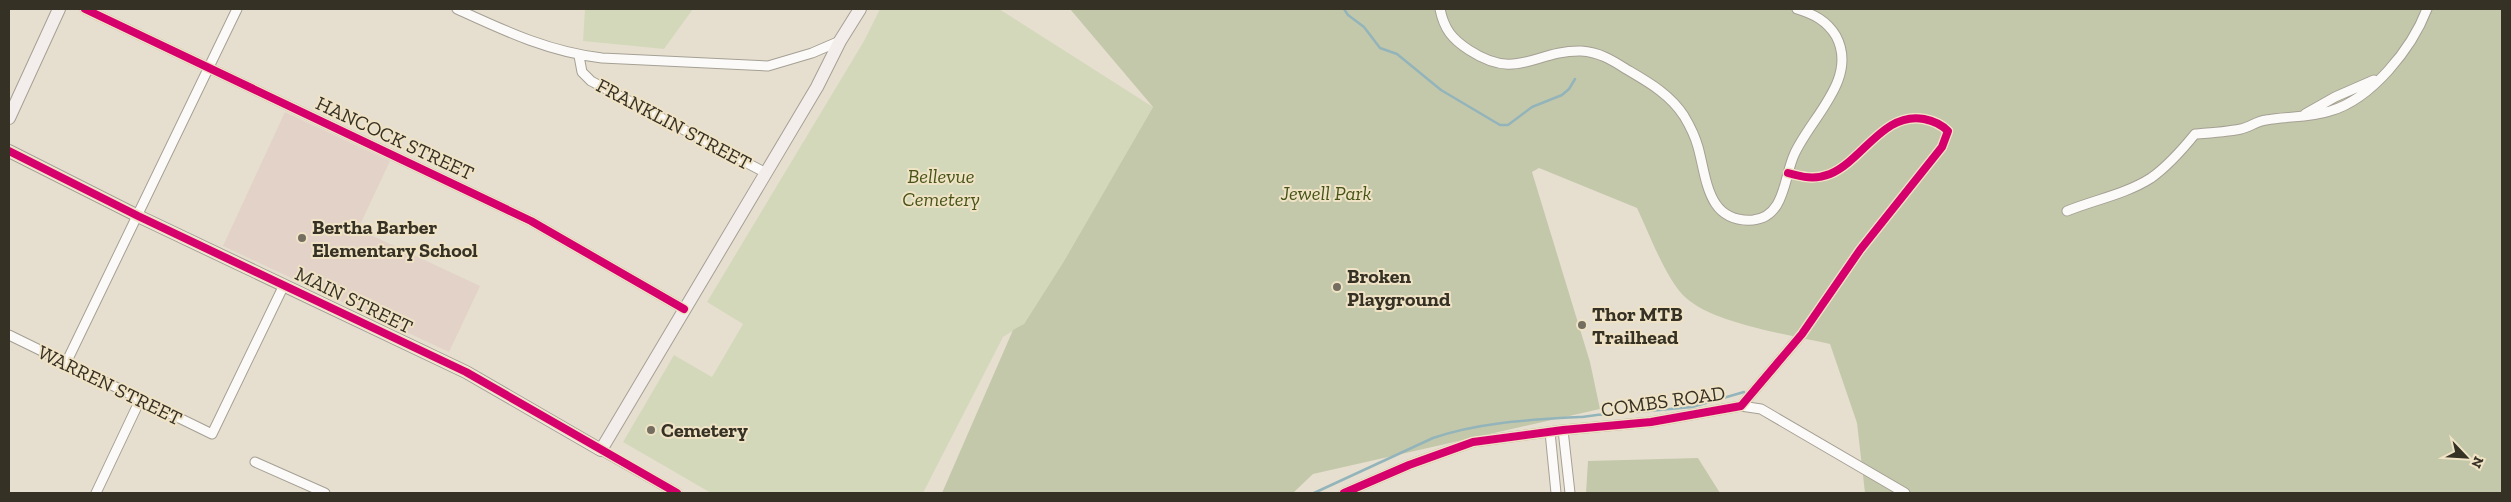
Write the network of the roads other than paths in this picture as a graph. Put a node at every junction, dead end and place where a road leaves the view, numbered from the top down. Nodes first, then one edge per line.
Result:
1 (59, 9) edge
2 (85, 9) edge
3 (237, 9) edge
4 (457, 9) edge
5 (860, 9) edge
6 (1440, 9) edge
7 (1797, 9) edge
8 (2427, 9) edge
9 (840, 41) junction
10 (579, 56) junction
11 (208, 68) junction
12 (9, 118) edge
13 (9, 151) edge
14 (766, 173) junction
15 (1788, 173) junction
16 (2067, 211) dead end
17 (138, 216) junction
18 (284, 285) junction
19 (684, 310) junction
20 (9, 335) edge
21 (66, 363) junction
22 (140, 400) junction
23 (1741, 406) junction
24 (1563, 430) junction
25 (1550, 432) junction
26 (601, 450) junction
27 (255, 462) dead end
28 (96, 493) edge
29 (325, 493) edge
30 (677, 493) edge
31 (1344, 493) edge
32 (1556, 493) edge
33 (1570, 493) edge
34 (1905, 493) edge

1 - 12 street
2 - 11 street, HANCOCK STREET
3 - 11 street
4 - 10 street
5 - 9 street
6 - 15 street
7 - 15 street
8 - 16 street
9 - 10 street
9 - 14 street
10 - 14 street, FRANKLIN STREET
11 - 17 street
11 - 19 street, HANCOCK STREET
13 - 17 street, MAIN STREET
14 - 19 street
15 - 23 street, COMBS ROAD
17 - 18 street, MAIN STREET
17 - 21 street
18 - 22 street, WARREN STREET
18 - 26 street, MAIN STREET
19 - 26 street
20 - 21 street, WARREN STREET
21 - 22 street, WARREN STREET
22 - 28 street
23 - 24 street, COMBS ROAD
23 - 34 street
24 - 25 street, COMBS ROAD
24 - 33 street
25 - 31 street, COMBS ROAD
25 - 32 street
26 - 30 street, MAIN STREET
27 - 29 street

